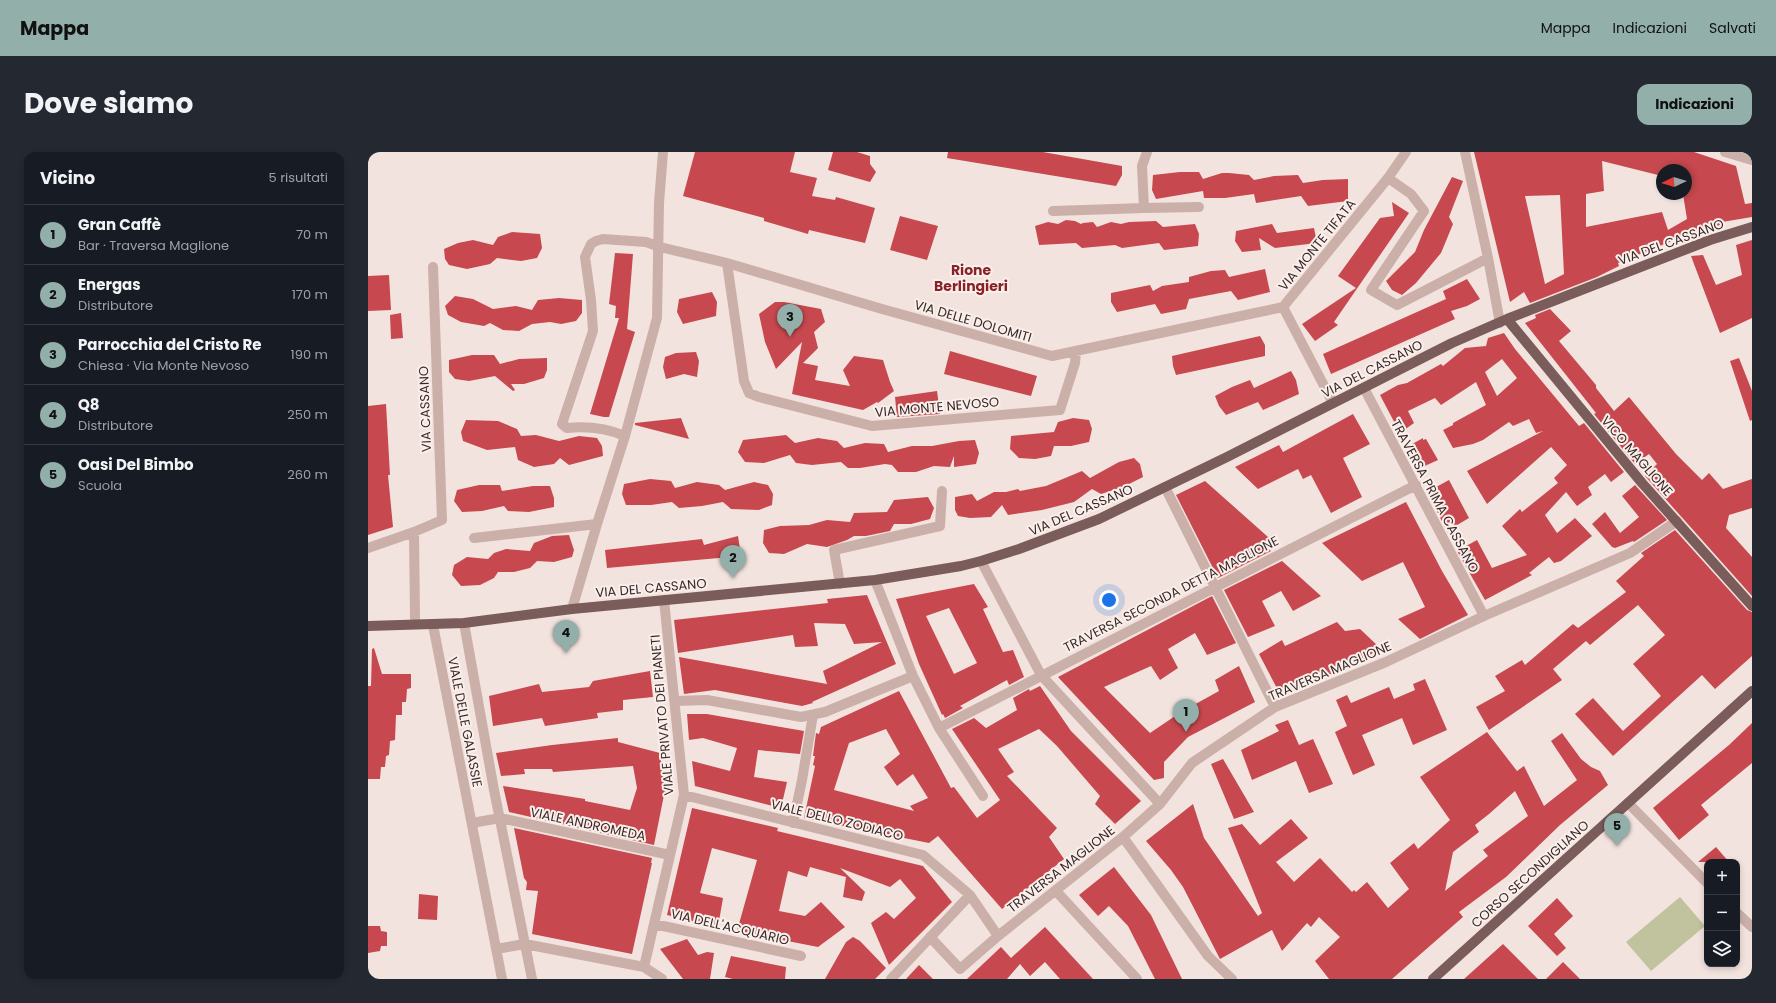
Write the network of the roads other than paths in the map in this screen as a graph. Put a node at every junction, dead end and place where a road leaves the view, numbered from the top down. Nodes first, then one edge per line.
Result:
1 (663, 152) edge
2 (1147, 152) edge
3 (1406, 152) edge
4 (1465, 152) edge
5 (1725, 152) edge
6 (1752, 160) edge
7 (1388, 178) junction
8 (1199, 207) dead end
9 (1144, 208) junction
10 (1054, 211) dead end
11 (1752, 227) edge
12 (660, 247) junction
13 (1488, 258) junction
14 (727, 263) junction
15 (433, 267) dead end
16 (1283, 307) junction
17 (1503, 321) junction
18 (1076, 352) junction
19 (1364, 388) junction
20 (1333, 403) junction
21 (625, 436) junction
22 (1416, 485) junction
23 (1165, 487) junction
24 (942, 491) dead end
25 (1677, 521) junction
26 (597, 524) junction
27 (414, 532) junction
28 (474, 538) dead end
29 (368, 548) edge
30 (981, 561) junction
31 (875, 580) junction
32 (840, 584) junction
33 (1216, 586) junction
34 (664, 600) junction
35 (1752, 606) edge
36 (572, 609) junction
37 (1484, 616) junction
38 (415, 618) dead end
39 (464, 623) junction
40 (433, 625) junction
41 (368, 626) edge
42 (1041, 675) junction
43 (913, 676) junction
44 (1752, 691) edge
45 (674, 701) junction
46 (1275, 707) junction
47 (813, 715) junction
48 (940, 728) junction
49 (684, 796) junction
50 (984, 796) dead end
51 (1628, 803) junction
52 (1160, 804) junction
53 (500, 818) junction
54 (472, 823) junction
55 (793, 823) junction
56 (1123, 837) junction
57 (670, 855) junction
58 (1704, 880) edge
59 (1056, 891) junction
60 (970, 895) junction
61 (1740, 916) edge
62 (654, 924) junction
63 (1752, 927) edge
64 (998, 936) junction
65 (930, 937) junction
66 (525, 944) junction
67 (496, 950) junction
68 (801, 956) dead end
69 (644, 967) junction
70 (960, 974) edge
71 (502, 979) edge
72 (532, 979) edge
73 (662, 979) edge
74 (890, 979) edge
75 (1137, 979) edge
76 (1232, 979) edge
77 (1433, 979) edge

1 - 12 street
2 - 9 street
3 - 7 street, VIA MONTE TIFATA
4 - 13 street
5 - 6 street
7 - 13 street
7 - 16 street, VIA MONTE TIFATA
8 - 9 street
9 - 10 street
11 - 17 main road, VIA DEL CASSANO
12 - 14 street, VIA DELLE DOLOMITI
12 - 21 street
12 - 21 street, VIA DELLE DOLOMITI
13 - 17 street
14 - 18 street, VIA DELLE DOLOMITI
14 - 18 street, VIA MONTE NEVOSO
15 - 27 street, VIA CASSANO
16 - 18 street, VIA DELLE DOLOMITI
16 - 20 street, VIA MONTE TIFATA
17 - 19 main road, VIA DEL CASSANO
17 - 25 main road, VICO MAGLIONE
19 - 20 main road, VIA DEL CASSANO
19 - 22 street, TRAVERSA PRIMA CASSANO
20 - 23 main road, VIA DEL CASSANO
21 - 26 street
22 - 33 street, TRAVERSA SECONDA DETTA MAGLIONE
22 - 37 street, TRAVERSA PRIMA CASSANO
23 - 30 main road, VIA DEL CASSANO
23 - 33 street
24 - 32 street
25 - 35 main road, VICO MAGLIONE
25 - 37 street, TRAVERSA MAGLIONE
26 - 28 street
26 - 36 street
27 - 29 street, VIA CASSANO
27 - 38 street
30 - 31 main road, VIA DEL CASSANO
30 - 42 street
31 - 32 main road, VIA DEL CASSANO
31 - 43 street
32 - 34 main road, VIA DEL CASSANO
33 - 42 street, TRAVERSA SECONDA DETTA MAGLIONE
33 - 46 street
34 - 36 main road, VIA DEL CASSANO
34 - 45 street, VIALE PRIVATO DEI PIANETI
36 - 39 main road, VIA DEL CASSANO
37 - 46 street, TRAVERSA MAGLIONE
39 - 40 main road, VIA DEL CASSANO
39 - 53 street, VIALE DELLE GALASSIE
40 - 41 main road, VIA DEL CASSANO
40 - 54 street, VIALE DELLE GALASSIE
42 - 48 street, TRAVERSA SECONDA DETTA MAGLIONE
42 - 52 street
43 - 47 street
43 - 48 street
44 - 51 main road, CORSO SECONDIGLIANO
45 - 47 street
45 - 49 street, VIALE PRIVATO DEI PIANETI
46 - 52 street, TRAVERSA MAGLIONE
47 - 55 street
48 - 50 street
49 - 55 street, VIALE DELLO ZODIACO
49 - 57 street, VIALE PRIVATO DEI PIANETI
51 - 58 street
51 - 77 main road, CORSO SECONDIGLIANO
52 - 56 street, TRAVERSA MAGLIONE
53 - 54 street
53 - 57 street, VIALE ANDROMEDA
53 - 66 street, VIALE DELLE GALASSIE
54 - 67 street, VIALE DELLE GALASSIE
55 - 60 street, VIALE DELLO ZODIACO
56 - 59 street, TRAVERSA MAGLIONE
56 - 76 street
57 - 62 street, VIALE PRIVATO DEI PIANETI
59 - 64 street, TRAVERSA MAGLIONE
59 - 75 street
60 - 64 street, VIALE DELLO ZODIACO
60 - 65 street
61 - 63 street
62 - 68 street, VIA DELL'ACQUARIO
62 - 69 street, VIALE PRIVATO DEI PIANETI
64 - 70 street, TRAVERSA MAGLIONE
65 - 70 street
65 - 74 street
66 - 67 street
66 - 69 street
66 - 72 street, VIALE DELLE GALASSIE
67 - 71 street, VIALE DELLE GALASSIE
69 - 73 street

